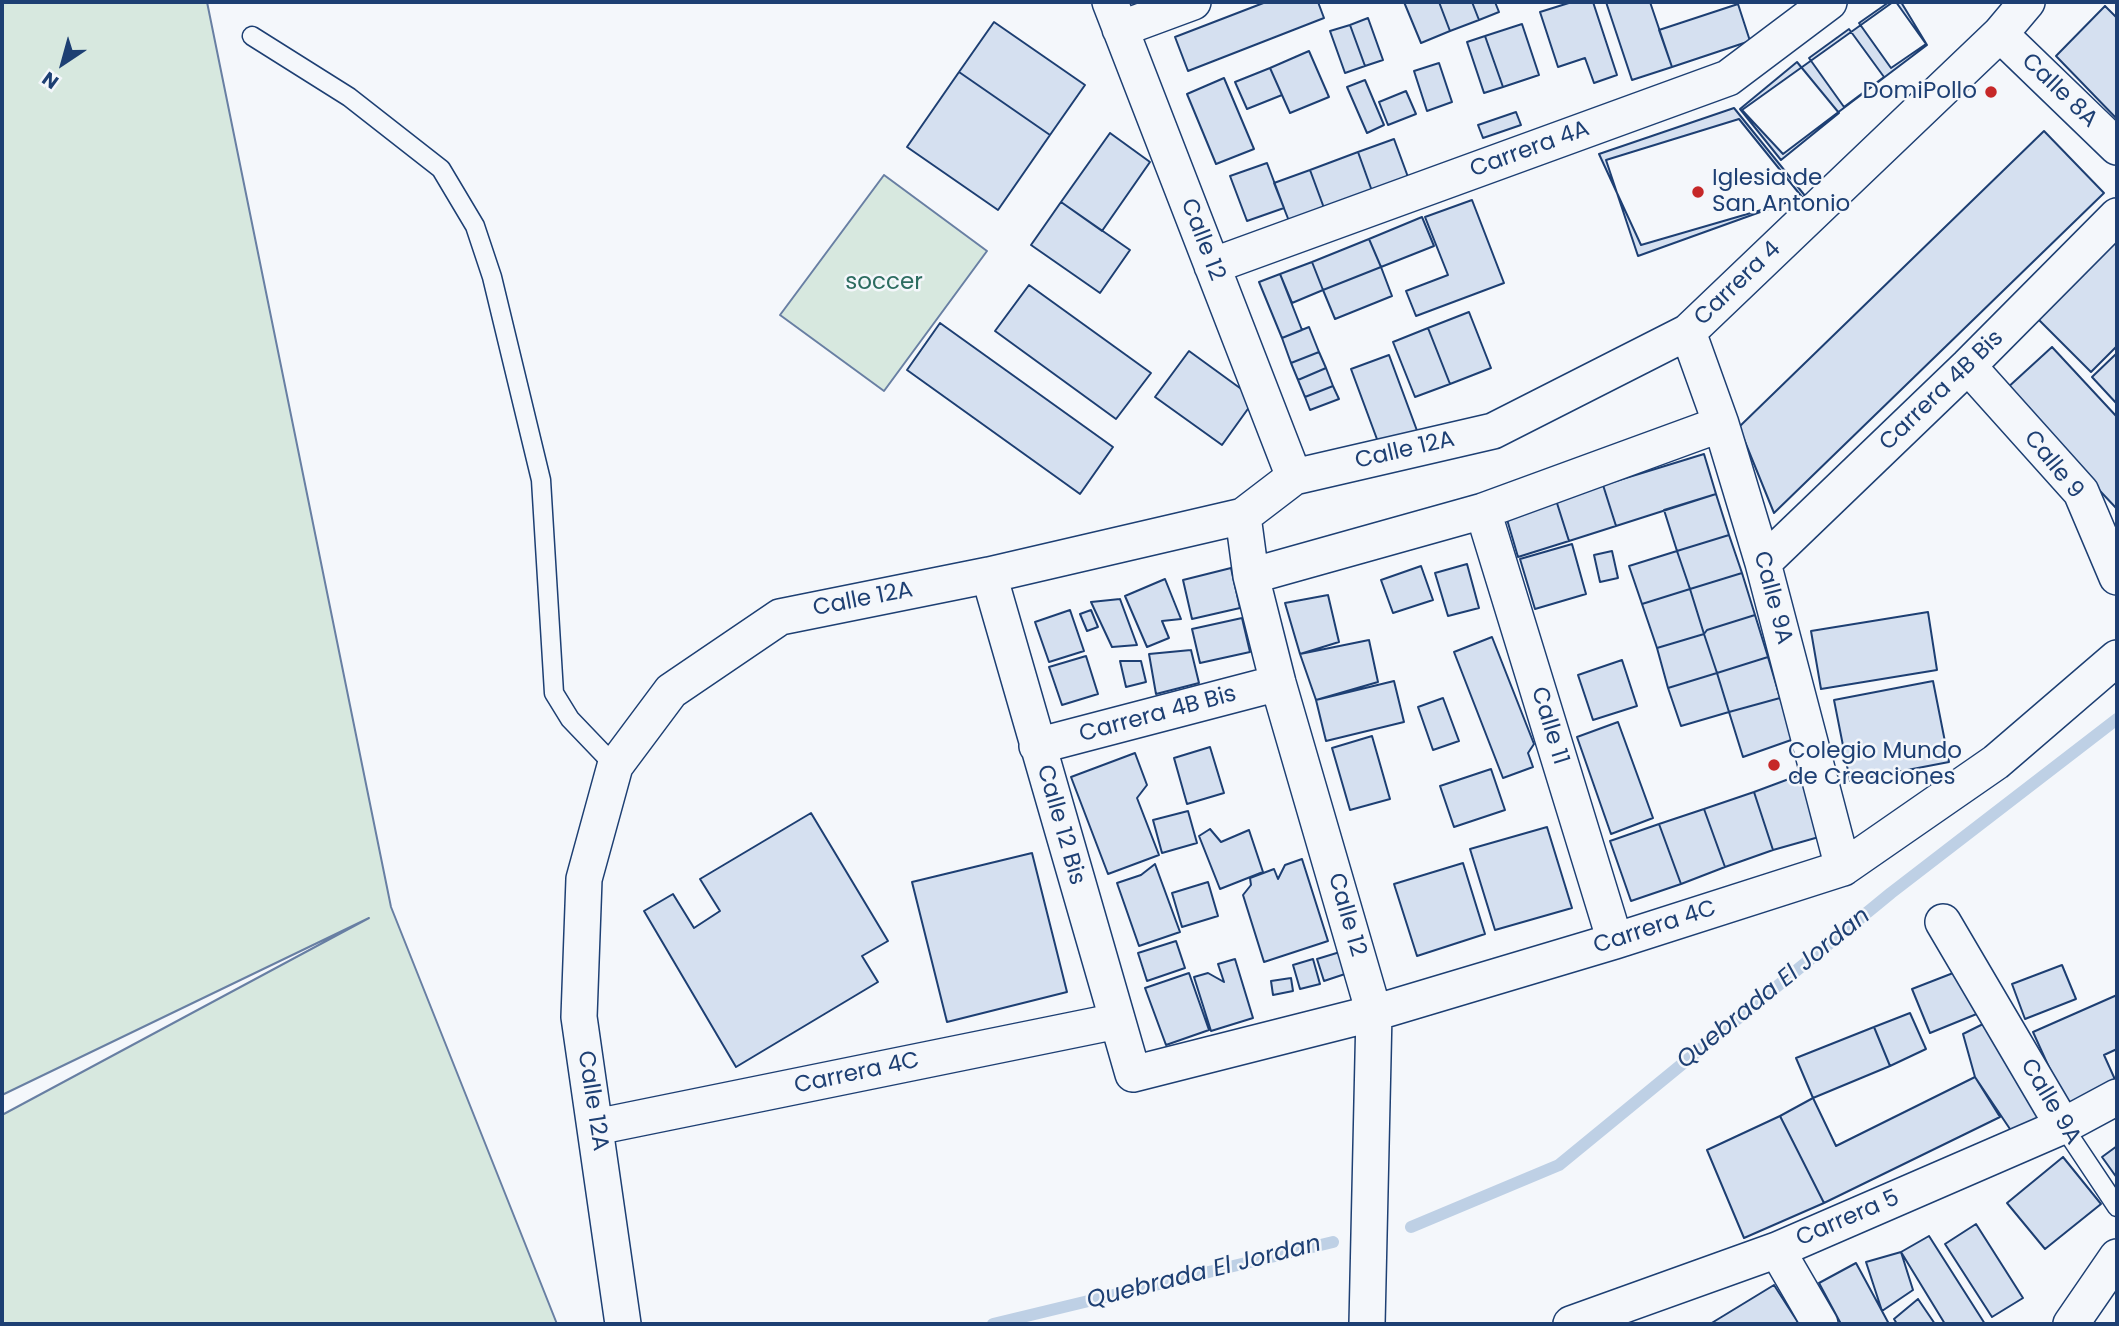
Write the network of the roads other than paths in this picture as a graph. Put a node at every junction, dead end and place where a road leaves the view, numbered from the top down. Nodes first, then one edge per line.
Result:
1 (1193, 2) edge
2 (1829, 2) edge
3 (2027, 2) edge
4 (1115, 15) edge
5 (2000, 34) junction
6 (252, 36) dead end
7 (2117, 147) edge
8 (2117, 216) edge
9 (1212, 266) junction
10 (1688, 332) junction
11 (1968, 366) junction
12 (1721, 424) junction
13 (1294, 477) junction
14 (1483, 512) junction
15 (1243, 516) junction
16 (1763, 562) junction
17 (989, 575) junction
18 (1251, 576) junction
19 (2117, 577) edge
20 (2117, 658) edge
21 (1278, 683) junction
22 (1037, 746) junction
23 (615, 766) junction
24 (1843, 868) junction
25 (1943, 922) dead end
26 (1615, 941) junction
27 (1374, 1013) junction
28 (1117, 1021) junction
29 (1133, 1074) joint
30 (2117, 1097) edge
31 (2063, 1126) junction
32 (596, 1127) junction
33 (2117, 1207) edge
34 (1777, 1250) junction
35 (2117, 1257) edge
36 (623, 1324) edge
37 (1367, 1324) edge
38 (1571, 1324) edge
39 (1820, 1324) edge
40 (2071, 1324) edge

1 - 4 street
2 - 9 street, Carrera 4A
3 - 5 street, Carrera 4
4 - 9 street, Calle 12
5 - 7 street, Calle 8A
5 - 10 street, Carrera 4
6 - 23 lane
8 - 11 street, Carrera 4B Bis
9 - 13 street, Calle 12
10 - 12 street, Calle 9A
10 - 13 street, Calle 12A
11 - 16 street, Carrera 4B Bis
11 - 19 street, Calle 9
12 - 14 street
12 - 16 street, Calle 9A
13 - 15 street, Calle 12A
14 - 18 street
14 - 26 street, Calle 11
15 - 17 street, Calle 12A
15 - 18 street, Calle 12
16 - 24 street, Calle 9A
17 - 22 street, Calle 12 Bis
17 - 23 street, Calle 12A
18 - 21 street, Calle 12
20 - 24 street, Carrera 4C
21 - 22 street, Carrera 4B Bis
21 - 27 street, Calle 12
22 - 28 street, Calle 12 Bis
23 - 32 street, Calle 12A
24 - 26 street, Carrera 4C
25 - 31 street, Calle 9A
26 - 27 street, Carrera 4C
27 - 29 street, Carrera 4C
27 - 37 street, Calle 12
28 - 29 street, Calle 12 Bis
28 - 32 street, Carrera 4C
30 - 31 street, Carrera 5
31 - 33 lane, Calle 9A
31 - 34 street, Carrera 5
32 - 36 street, Calle 12A
34 - 38 street, Carrera 5
34 - 39 street
35 - 40 street

